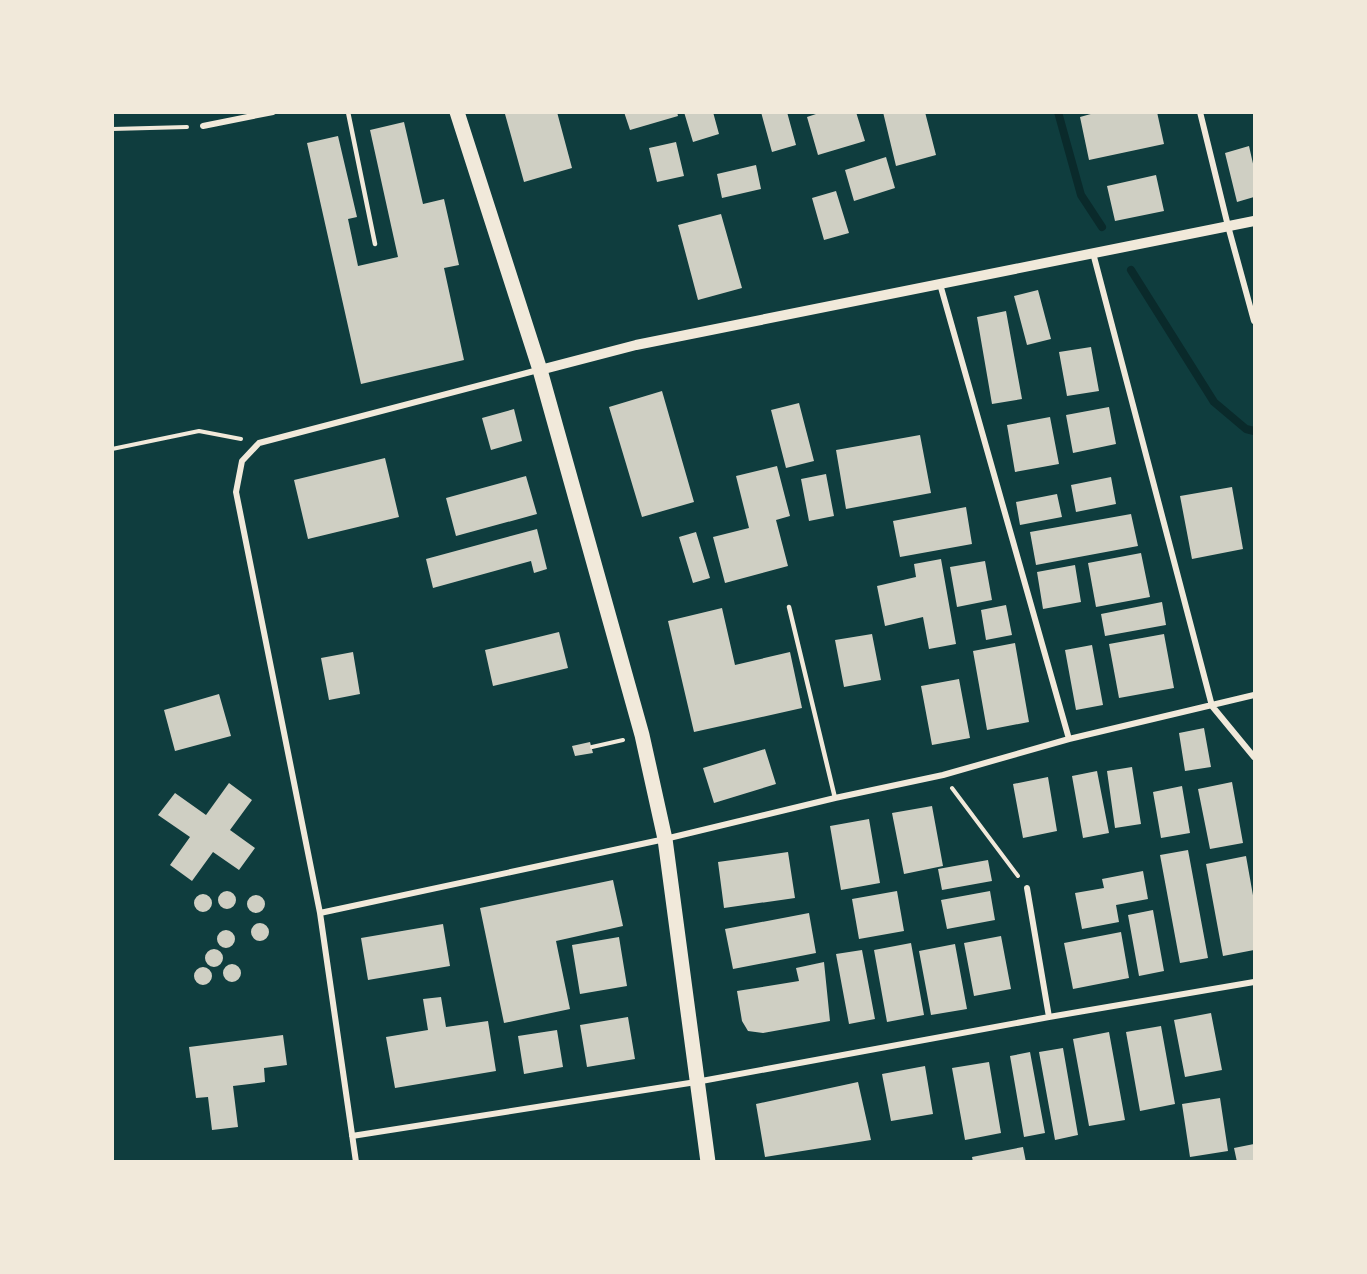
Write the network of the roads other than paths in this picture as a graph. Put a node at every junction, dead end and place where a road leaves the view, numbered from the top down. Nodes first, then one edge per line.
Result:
1 (273, 112) edge
2 (348, 112) edge
3 (457, 112) edge
4 (1200, 112) edge
5 (204, 126) road end
6 (1254, 221) edge
7 (1228, 226) junction
8 (375, 244) dead end
9 (1093, 253) junction
10 (940, 284) junction
11 (1254, 321) edge
12 (540, 370) junction
13 (789, 607) dead end
14 (1254, 695) edge
15 (1212, 706) junction
16 (1069, 739) junction
17 (1254, 757) edge
18 (835, 798) junction
19 (665, 838) junction
20 (1027, 888) road end
21 (320, 912) junction
22 (1254, 982) edge
23 (1049, 1017) junction
24 (696, 1082) junction
25 (352, 1136) junction
26 (356, 1161) edge
27 (708, 1161) edge

1 - 5 street
2 - 8 lane
3 - 12 main road
4 - 7 street
6 - 7 street
7 - 9 street
7 - 11 street
9 - 10 street
9 - 15 street
10 - 12 street
10 - 16 street
12 - 19 main road
12 - 21 street
13 - 18 lane
14 - 15 street
15 - 16 street
15 - 17 street
16 - 18 street
18 - 19 street
19 - 21 street
19 - 24 main road
20 - 23 street
21 - 25 street
22 - 23 street
23 - 24 street
24 - 25 street
24 - 27 main road
25 - 26 street

